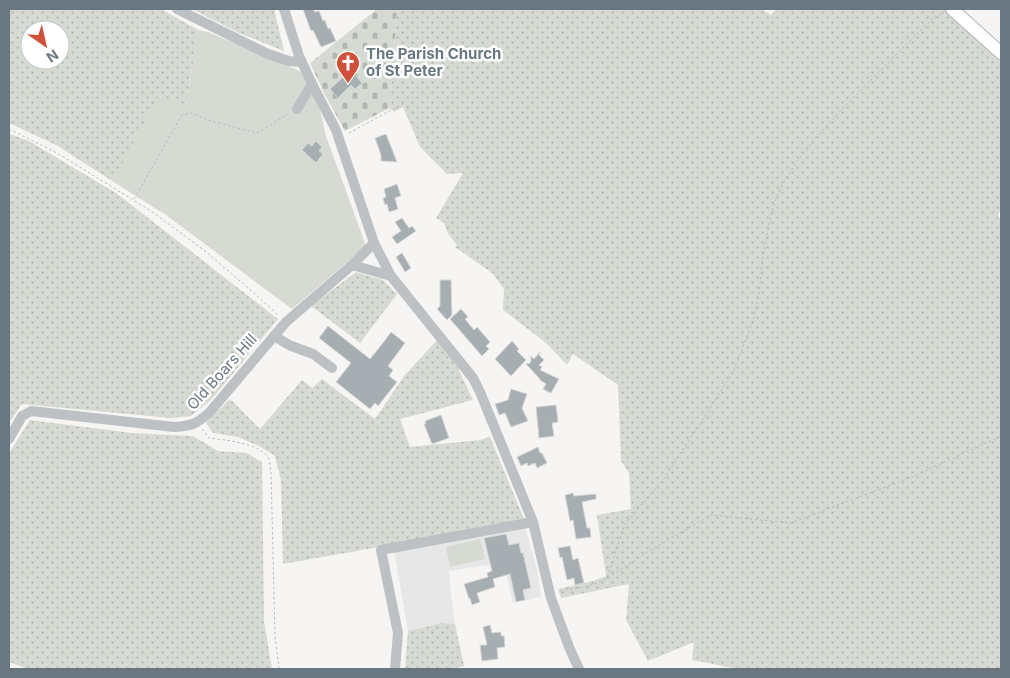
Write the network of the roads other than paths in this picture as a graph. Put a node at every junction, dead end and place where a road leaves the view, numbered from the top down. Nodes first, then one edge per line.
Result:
1 (178, 9) edge
2 (284, 9) edge
3 (949, 10) edge
4 (1001, 53) edge
5 (302, 62) junction
6 (312, 84) junction
7 (297, 109) road end
8 (374, 244) junction
9 (352, 265) junction
10 (392, 276) junction
11 (274, 336) junction
12 (332, 368) dead end
13 (9, 439) edge
14 (533, 522) junction
15 (395, 669) edge
16 (579, 669) edge

1 - 5 street
2 - 5 street
3 - 4 main road
5 - 6 street
6 - 7 street
6 - 8 street
8 - 9 street, Old Boars Hill
8 - 10 street
9 - 10 street
9 - 11 street, Old Boars Hill
10 - 14 street
11 - 12 street
11 - 13 street, Old Boars Hill
14 - 15 street
14 - 16 street

